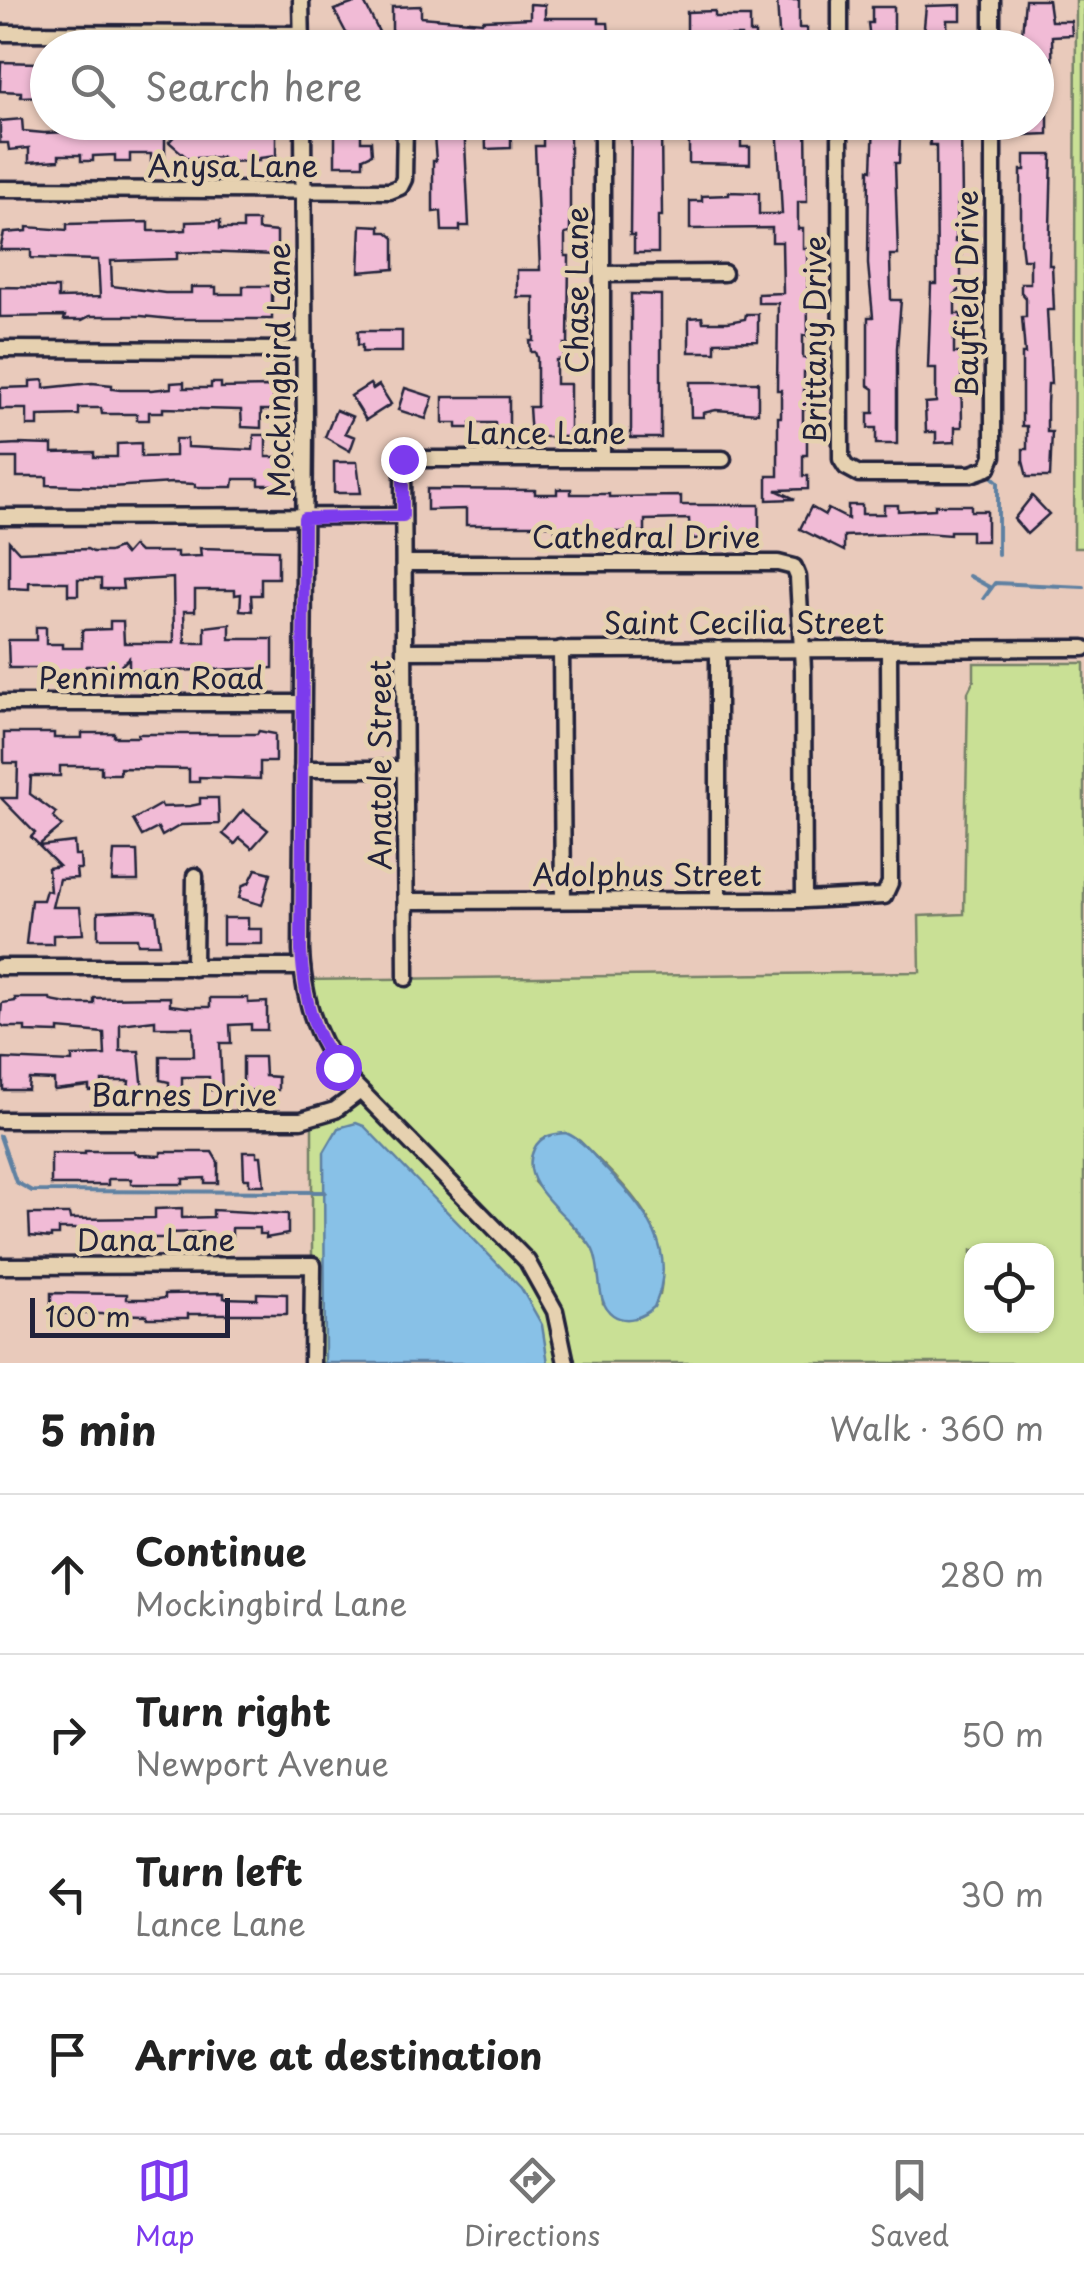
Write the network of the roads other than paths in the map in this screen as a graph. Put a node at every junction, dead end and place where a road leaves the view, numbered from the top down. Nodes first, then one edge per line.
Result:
1 (301, 0) edge
2 (840, 0) edge
3 (992, 0) edge
4 (302, 30) edge
5 (840, 30) edge
6 (992, 30) edge
7 (0, 34) edge
8 (30, 35) edge
9 (303, 140) edge
10 (405, 140) edge
11 (602, 140) edge
12 (840, 140) edge
13 (992, 140) edge
14 (0, 189) edge
15 (304, 192) junction
16 (602, 274) junction
17 (724, 274) dead end
18 (0, 350) edge
19 (305, 350) junction
20 (602, 458) junction
21 (723, 459) dead end
22 (990, 464) joint
23 (403, 516) junction
24 (0, 518) edge
25 (304, 518) junction
26 (404, 558) junction
27 (889, 648) junction
28 (1084, 648) edge
29 (561, 649) junction
30 (718, 649) junction
31 (801, 649) junction
32 (405, 650) junction
33 (0, 703) edge
34 (302, 703) junction
35 (302, 769) junction
36 (405, 769) junction
37 (195, 876) dead end
38 (563, 900) junction
39 (718, 900) junction
40 (804, 900) junction
41 (406, 902) junction
42 (0, 967) edge
43 (302, 967) junction
44 (194, 968) junction
45 (406, 978) dead end
46 (359, 1092) junction
47 (0, 1120) edge
48 (0, 1266) edge
49 (312, 1363) edge
50 (566, 1363) edge

1 - 4 street
2 - 5 street
3 - 6 street
7 - 8 street
9 - 15 street, Mockingbird Lane
10 - 15 street, Anysa Lane
11 - 16 street, Chase Lane
12 - 22 street, Brittany Drive
13 - 22 street, Bayfield Drive
14 - 15 street, Anysa Lane
15 - 19 street, Mockingbird Lane
16 - 17 street
16 - 20 street, Chase Lane
18 - 19 street
19 - 25 street, Mockingbird Lane
20 - 21 street, Lance Lane
20 - 23 street, Lance Lane
23 - 25 street
23 - 26 street, Lance Lane
24 - 25 street
25 - 34 street, Mockingbird Lane
26 - 31 street, Cathedral Drive
26 - 32 street, Anatole Street
27 - 28 street, Saint Cecilia Street
27 - 31 street, Saint Cecilia Street
27 - 40 street, Adolphus Street
29 - 30 street, Saint Cecilia Street
29 - 32 street, Saint Cecilia Street
29 - 38 street
30 - 31 street, Saint Cecilia Street
30 - 39 street
31 - 40 street, Cathedral Drive
32 - 36 street, Anatole Street
33 - 34 street, Penniman Road
34 - 35 street, Mockingbird Lane
35 - 36 street
35 - 43 street, Mockingbird Lane
36 - 41 street, Anatole Street
37 - 44 street
38 - 39 street, Adolphus Street
38 - 41 street, Adolphus Street
39 - 40 street, Adolphus Street
41 - 45 street, Anatole Street
42 - 44 street
43 - 44 street
43 - 46 street, Mockingbird Lane
46 - 47 street, Barnes Drive
46 - 50 street, Mockingbird Lane
48 - 49 street, Dana Lane

